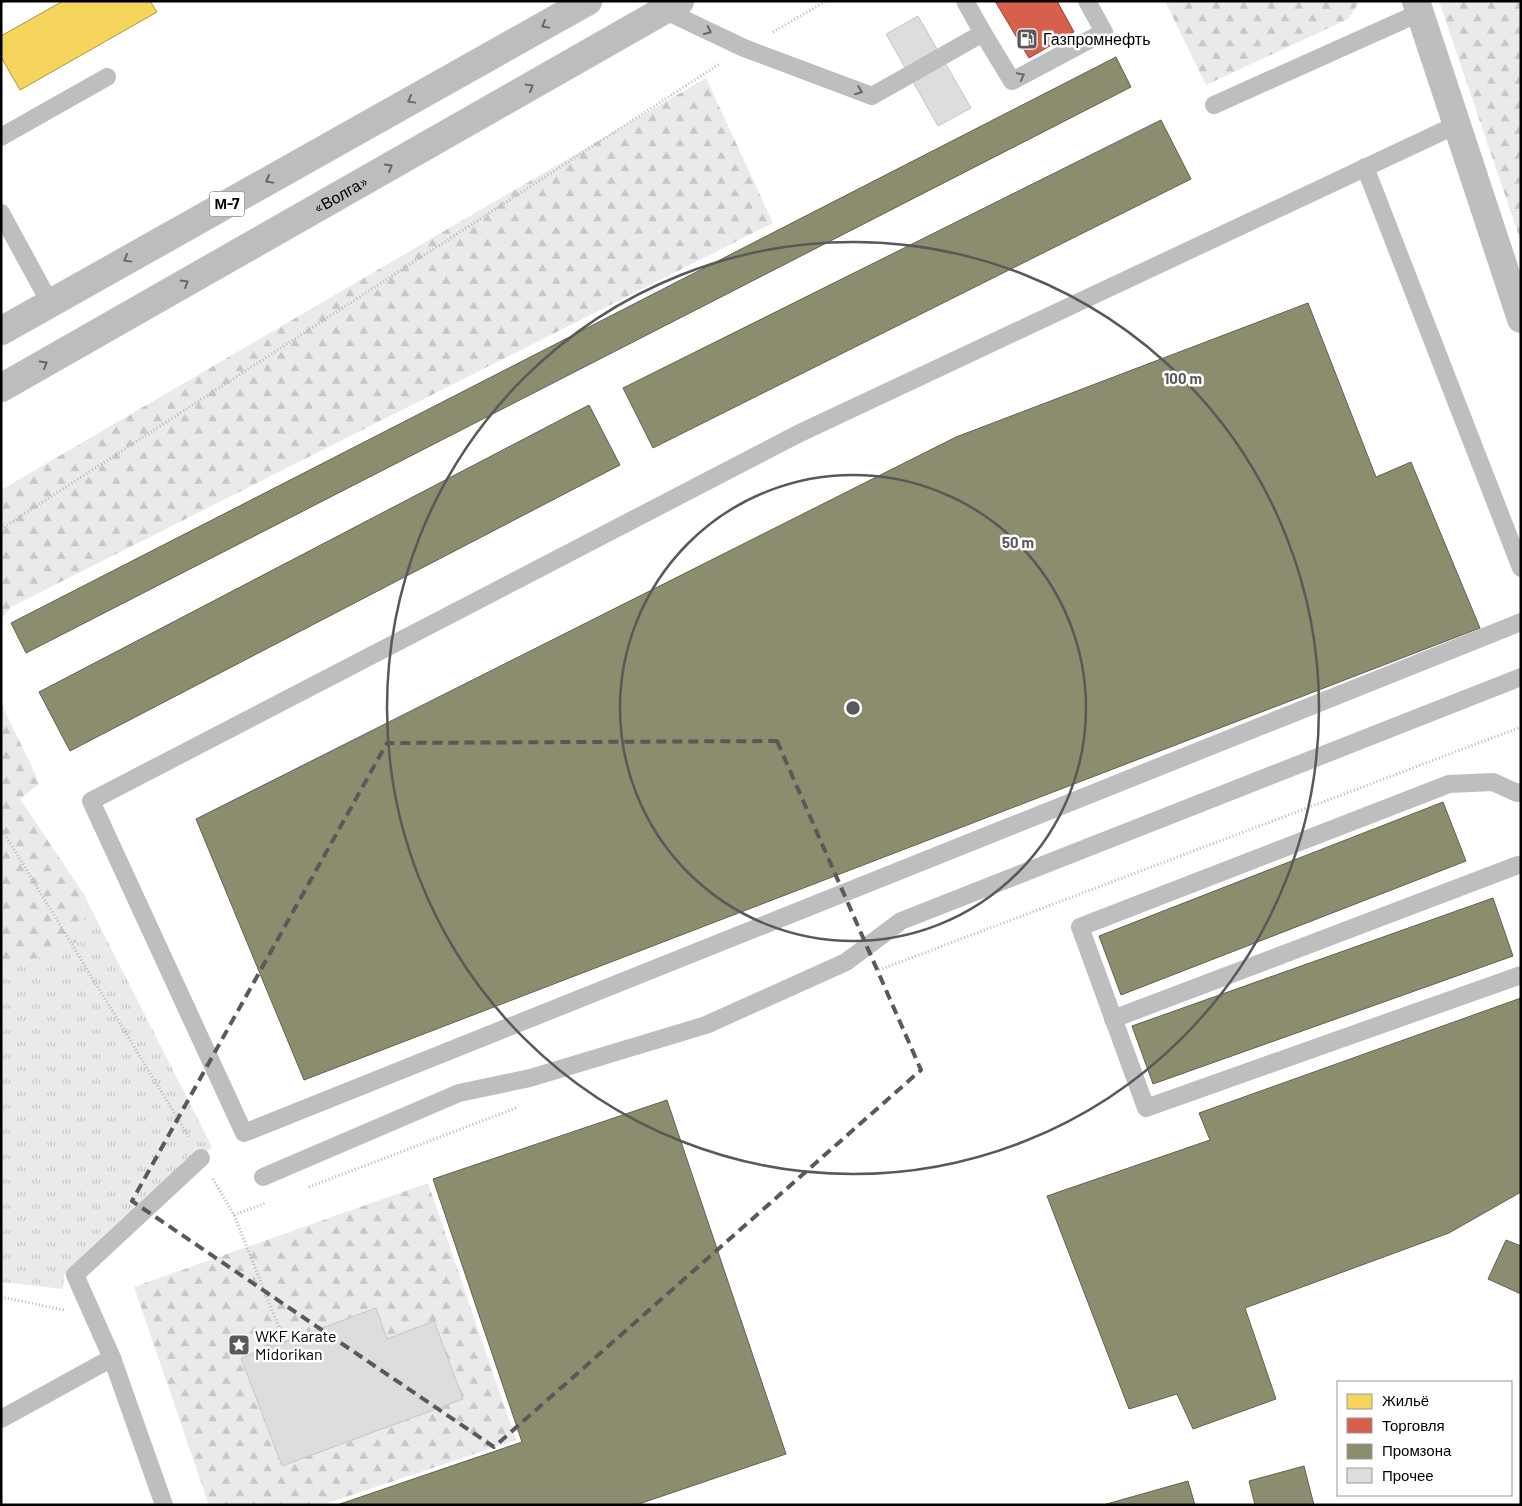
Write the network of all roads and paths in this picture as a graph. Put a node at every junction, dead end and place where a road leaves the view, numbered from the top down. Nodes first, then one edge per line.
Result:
1 (588, 1) edge
2 (826, 1) edge
3 (965, 1) edge
4 (1087, 1) edge
5 (672, 6) edge
6 (1417, 7) edge
7 (983, 33) junction
8 (744, 48) junction
9 (107, 77) dead end
10 (1214, 105) dead end
11 (1456, 125) junction
12 (1, 137) edge
13 (1365, 167) junction
14 (1, 213) edge
15 (50, 303) junction
16 (1521, 319) edge
17 (1, 331) edge
18 (1, 388) edge
19 (1, 529) edge
20 (1521, 568) edge
21 (1521, 622) edge
22 (1521, 677) edge
23 (1519, 797) edge
24 (1, 828) edge
25 (1520, 864) edge
26 (1521, 975) edge
27 (1113, 1019) junction
28 (202, 1158) junction
29 (263, 1177) dead end
30 (1, 1297) edge
31 (94, 1317) junction
32 (285, 1342) dead end
33 (112, 1358) junction
34 (1, 1419) edge
35 (164, 1505) edge

1 -> 15 highway, М-7
2 - 8 path
3 - 7 lane
7 -> 4 lane
5 -> 8 lane
18 -> 5 highway, «Волга»
6 - 10 lane
6 - 11 street
8 -> 7 lane
8 - 19 path
9 - 12 lane
11 - 13 lane
11 - 16 street
13 - 20 lane
13 - 21 lane
14 - 15 lane
15 - 17 highway, М-7
22 - 29 lane
23 - 27 lane
24 - 28 path
25 - 27 lane
26 - 27 lane
28 - 31 lane
28 - 32 path
30 - 31 path
31 - 33 lane
33 - 34 lane
33 - 35 lane

